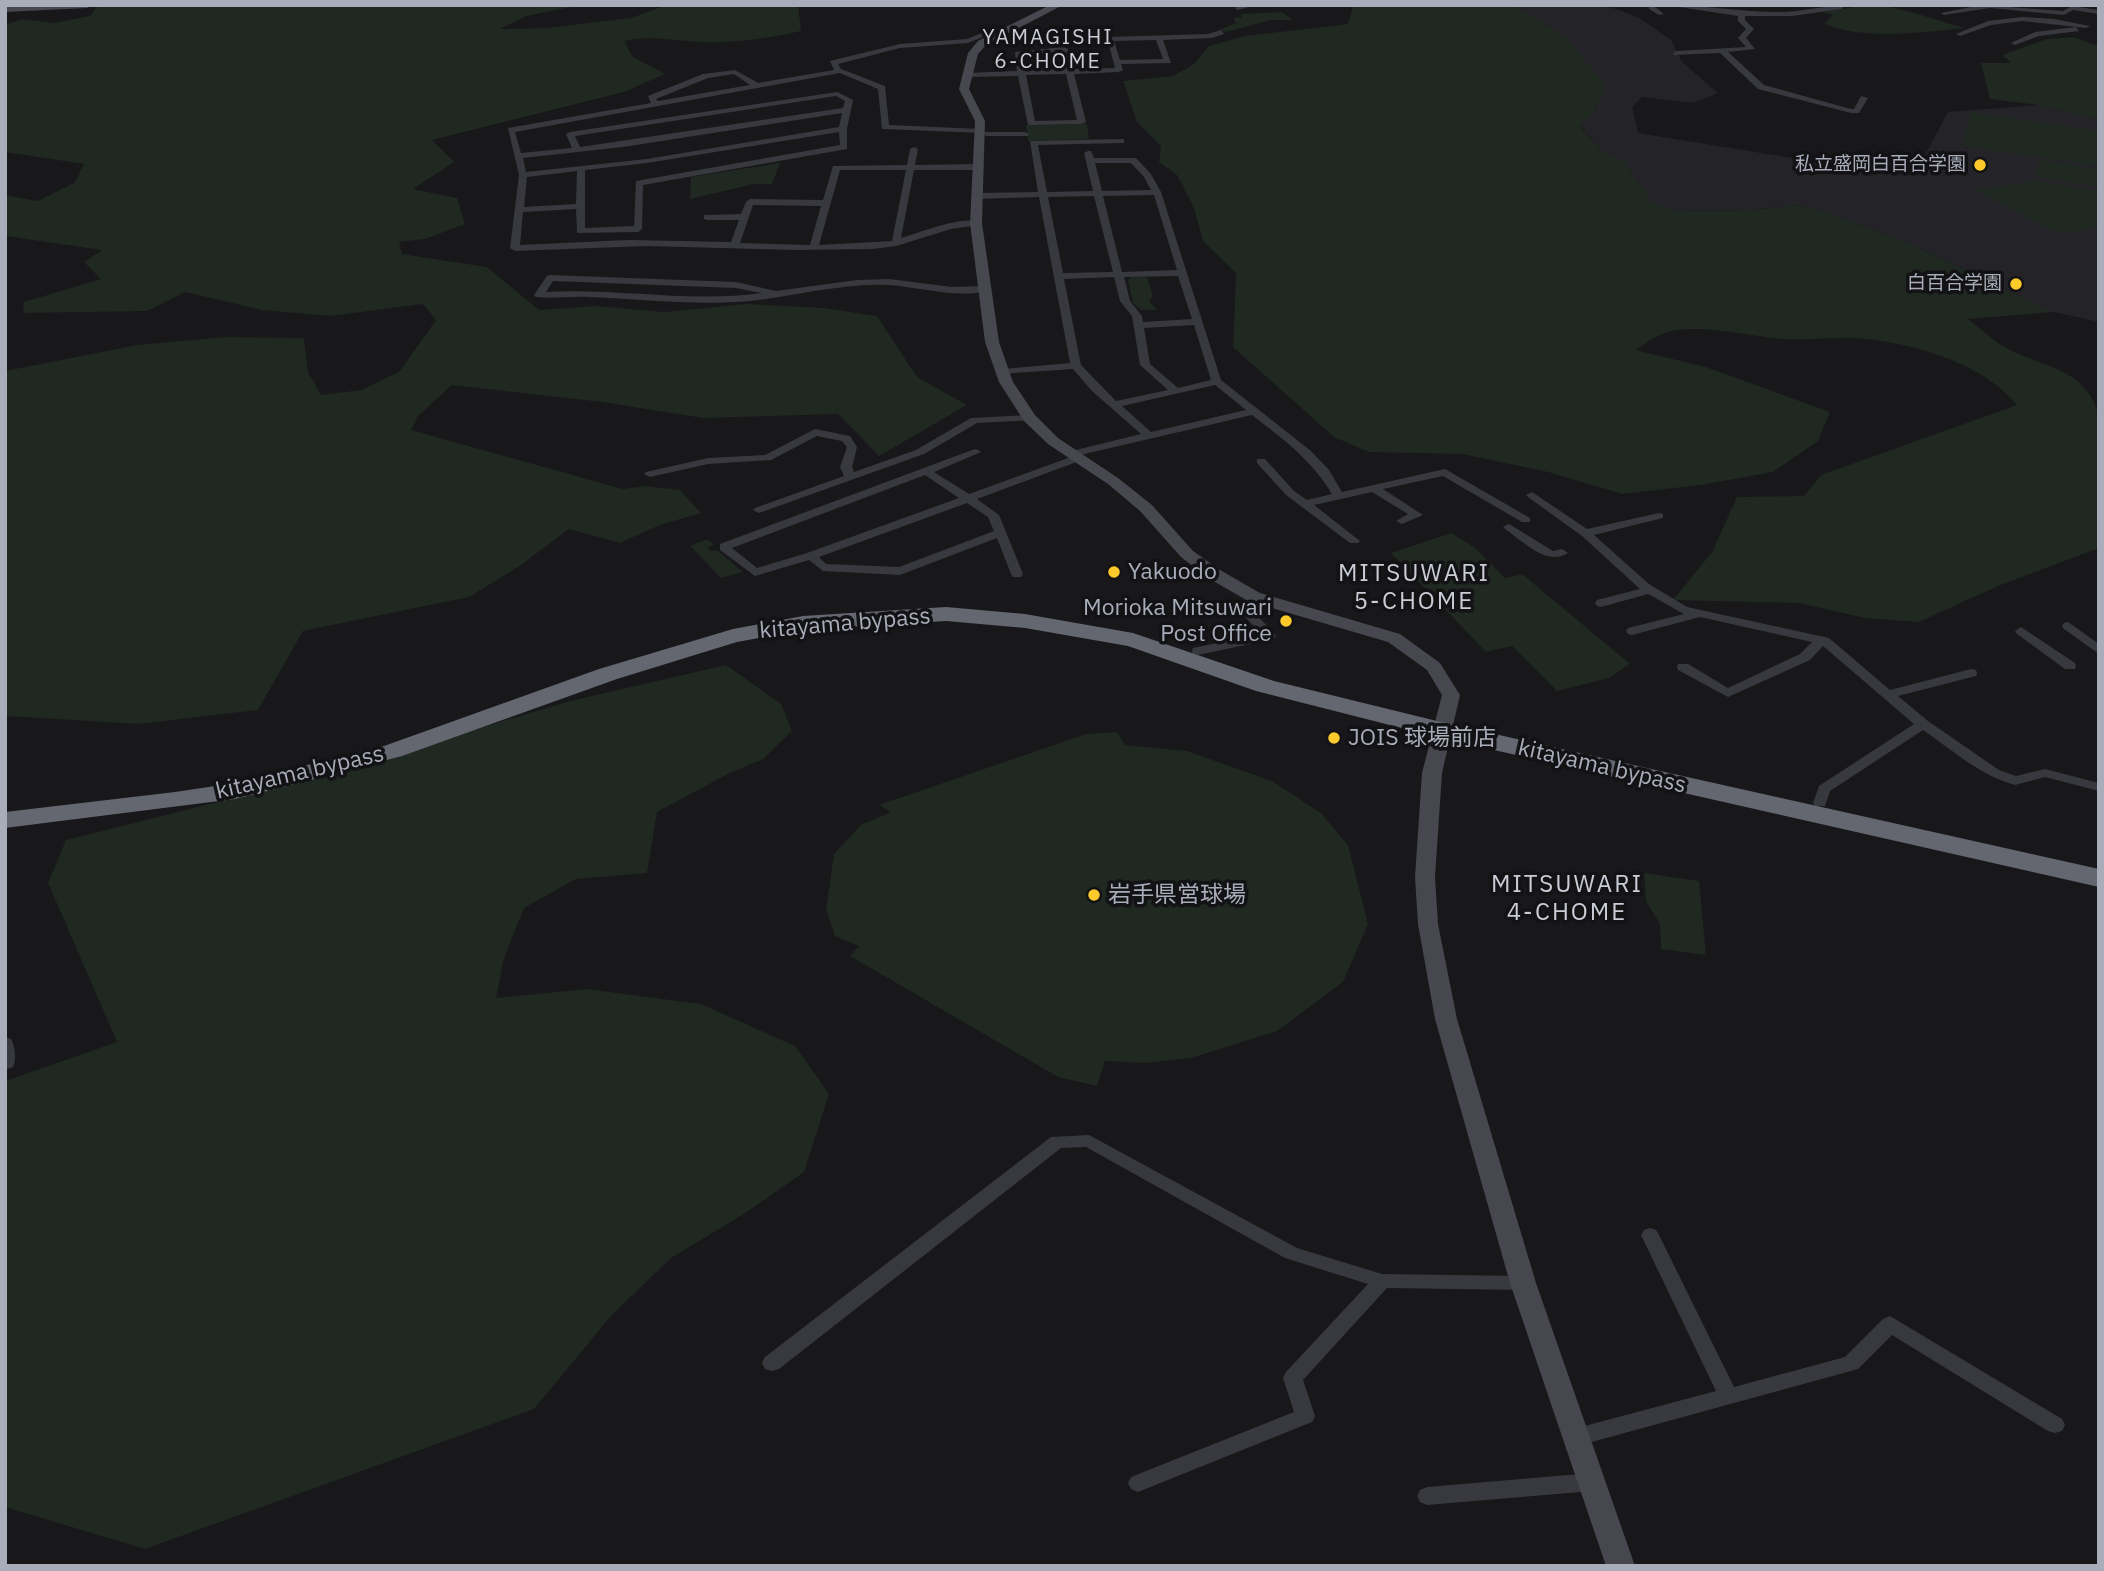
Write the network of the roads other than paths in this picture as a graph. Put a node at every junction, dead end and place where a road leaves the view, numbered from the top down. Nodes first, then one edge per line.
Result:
1 (88, 5) edge
2 (1058, 5) edge
3 (1254, 5) edge
4 (1653, 5) edge
5 (1669, 5) edge
6 (1725, 5) edge
7 (1792, 5) edge
8 (1853, 5) edge
9 (1841, 6) edge
10 (1238, 8) dead end
11 (1752, 8) edge
12 (5, 9) edge
13 (1821, 10) dead end
14 (1944, 13) dead end
15 (2099, 13) edge
16 (1661, 14) dead end
17 (1741, 14) junction
18 (2086, 26) junction
19 (1007, 30) junction
20 (1221, 32) dead end
21 (1960, 34) dead end
22 (1159, 38) junction
23 (2015, 43) dead end
24 (1722, 51) junction
25 (1677, 53) dead end
26 (1117, 62) junction
27 (839, 71) junction
28 (1070, 72) junction
29 (1022, 73) junction
30 (967, 75) junction
31 (757, 86) junction
32 (1795, 92) junction
33 (1864, 98) dead end
34 (1780, 102) dead end
35 (653, 105) junction
36 (1838, 108) junction
37 (847, 110) junction
38 (1819, 116) dead end
39 (663, 120) junction
40 (843, 130) junction
41 (983, 133) junction
42 (1026, 134) dead end
43 (679, 136) junction
44 (1121, 141) dead end
45 (1085, 142) junction
46 (914, 149) dead end
47 (577, 150) junction
48 (697, 153) junction
49 (521, 156) dead end
50 (1090, 161) junction
51 (910, 167) junction
52 (978, 167) junction
53 (581, 169) junction
54 (713, 171) junction
55 (523, 175) junction
56 (1157, 192) junction
57 (1098, 193) junction
58 (1043, 195) junction
59 (975, 196) junction
60 (826, 203) junction
61 (580, 206) junction
62 (519, 210) junction
63 (707, 217) dead end
64 (744, 217) junction
65 (976, 223) junction
66 (896, 243) junction
67 (734, 246) junction
68 (814, 247) junction
69 (1180, 273) junction
70 (1119, 275) junction
71 (1059, 276) junction
72 (984, 289) junction
73 (777, 295) junction
74 (1196, 323) junction
75 (1138, 325) junction
76 (1076, 366) junction
77 (1003, 372) junction
78 (1217, 382) junction
79 (1176, 391) junction
80 (1114, 405) junction
81 (1254, 411) junction
82 (1029, 418) junction
83 (1148, 435) junction
84 (976, 452) dead end
85 (1075, 456) junction
86 (1261, 461) dead end
87 (926, 471) junction
88 (650, 474) dead end
89 (850, 476) junction
90 (1373, 488) junction
91 (1532, 495) dead end
92 (1339, 496) junction
93 (967, 498) junction
94 (1304, 504) junction
95 (1549, 509) junction
96 (759, 510) dead end
97 (1659, 516) dead end
98 (1526, 520) junction
99 (1402, 521) dead end
100 (1000, 533) junction
101 (1586, 534) junction
102 (1354, 541) dead end
103 (1562, 553) dead end
104 (811, 556) junction
105 (1017, 574) dead end
106 (1650, 590) junction
107 (1254, 597) junction
108 (1601, 603) dead end
109 (1698, 614) junction
110 (2068, 626) dead end
111 (1632, 631) dead end
112 (2021, 631) dead end
113 (1821, 640) junction
114 (2099, 650) edge
115 (1198, 651) junction
116 (2070, 666) dead end
117 (1683, 667) dead end
118 (1971, 673) dead end
119 (1889, 694) junction
120 (1923, 723) junction
121 (1443, 724) junction
122 (2099, 787) edge
123 (1820, 803) junction
124 (5, 808) edge
125 (5, 820) edge
126 (2099, 866) edge
127 (2099, 878) edge
128 (5, 1043) edge
129 (7, 1063) dead end
130 (1650, 1235) dead end
131 (1382, 1281) junction
132 (1523, 1283) junction
133 (772, 1363) dead end
134 (1729, 1397) junction
135 (2056, 1425) dead end
136 (1577, 1437) junction
137 (1592, 1482) junction
138 (1138, 1483) dead end
139 (1427, 1496) dead end
140 (1620, 1566) edge

1 - 12 street
2 - 19 street
3 - 10 street
4 - 16 street
5 - 17 street
6 - 11 street
7 - 11 street
8 - 9 street
9 - 11 street
9 - 13 street
11 - 17 street
14 - 15 street
15 - 18 street
17 - 24 street
18 - 21 street
18 - 23 street
19 - 27 street
19 - 30 street
20 - 22 street
22 - 26 street
22 - 26 street
24 - 25 street
24 - 32 street
26 - 28 street
27 - 31 street
27 - 41 street
28 - 29 street
28 - 29 street
28 - 29 street
29 - 30 street
30 - 41 street
31 - 35 street
31 - 35 street
32 - 34 street
32 - 36 street
33 - 36 street
35 - 39 street
35 - 55 street
36 - 38 street
37 - 39 street
37 - 40 street
37 - 43 street
39 - 43 street
39 - 47 street
40 - 48 street
40 - 54 street
41 - 42 street
41 - 52 street
43 - 47 street
43 - 48 street
44 - 45 street
45 - 50 street
45 - 58 street
46 - 51 street
47 - 49 street
48 - 53 street
48 - 54 street
50 - 56 street
50 - 57 street
51 - 52 street
51 - 60 street
51 - 66 street
52 - 59 street
53 - 55 street
53 - 61 street
54 - 61 street
55 - 62 street
56 - 57 street
56 - 69 street
57 - 58 street
57 - 70 street
58 - 59 street
58 - 71 street
59 - 65 street
60 - 64 street
60 - 68 street
61 - 62 street
62 - 67 street
63 - 64 street
64 - 67 street
65 - 66 street
65 - 72 street
66 - 68 street
67 - 68 street
69 - 70 street
69 - 74 street
70 - 71 street
70 - 75 street
71 - 76 street
72 - 73 street
72 - 77 street
73 - 73 street
74 - 75 street
74 - 78 street
75 - 79 street
76 - 77 street
76 - 80 street
77 - 82 street
78 - 79 street
78 - 81 street
79 - 80 street
80 - 83 street
81 - 83 street
81 - 92 street
82 - 85 street
82 - 89 street
83 - 85 street
84 - 87 street
85 - 93 street
85 - 107 street
86 - 94 street
87 - 93 street
87 - 104 street
88 - 89 street
89 - 96 street
90 - 92 street
90 - 98 street
90 - 99 street
91 - 95 street
92 - 94 street
93 - 100 street
93 - 104 street
94 - 102 street
95 - 98 street
95 - 101 street
97 - 101 street
98 - 103 street
100 - 104 street
100 - 105 street
101 - 106 street
106 - 108 street
106 - 109 street
107 - 115 street
107 - 121 street
109 - 111 street
109 - 113 street
110 - 114 street
112 - 116 street
113 - 117 street
113 - 119 street
115 - 121 highway, kitayama bypass
115 - 124 highway, kitayama bypass
118 - 119 street
119 - 120 street
120 - 122 street
120 - 123 street
121 - 123 highway, kitayama bypass
121 - 125 highway, kitayama bypass
121 - 127 highway, kitayama bypass
121 - 132 street
123 - 126 highway, kitayama bypass
128 - 129 street
130 - 134 street
131 - 132 street
131 - 133 street
131 - 138 street
132 - 136 street
134 - 135 street
134 - 136 street
136 - 137 street
137 - 139 street
137 - 140 street

